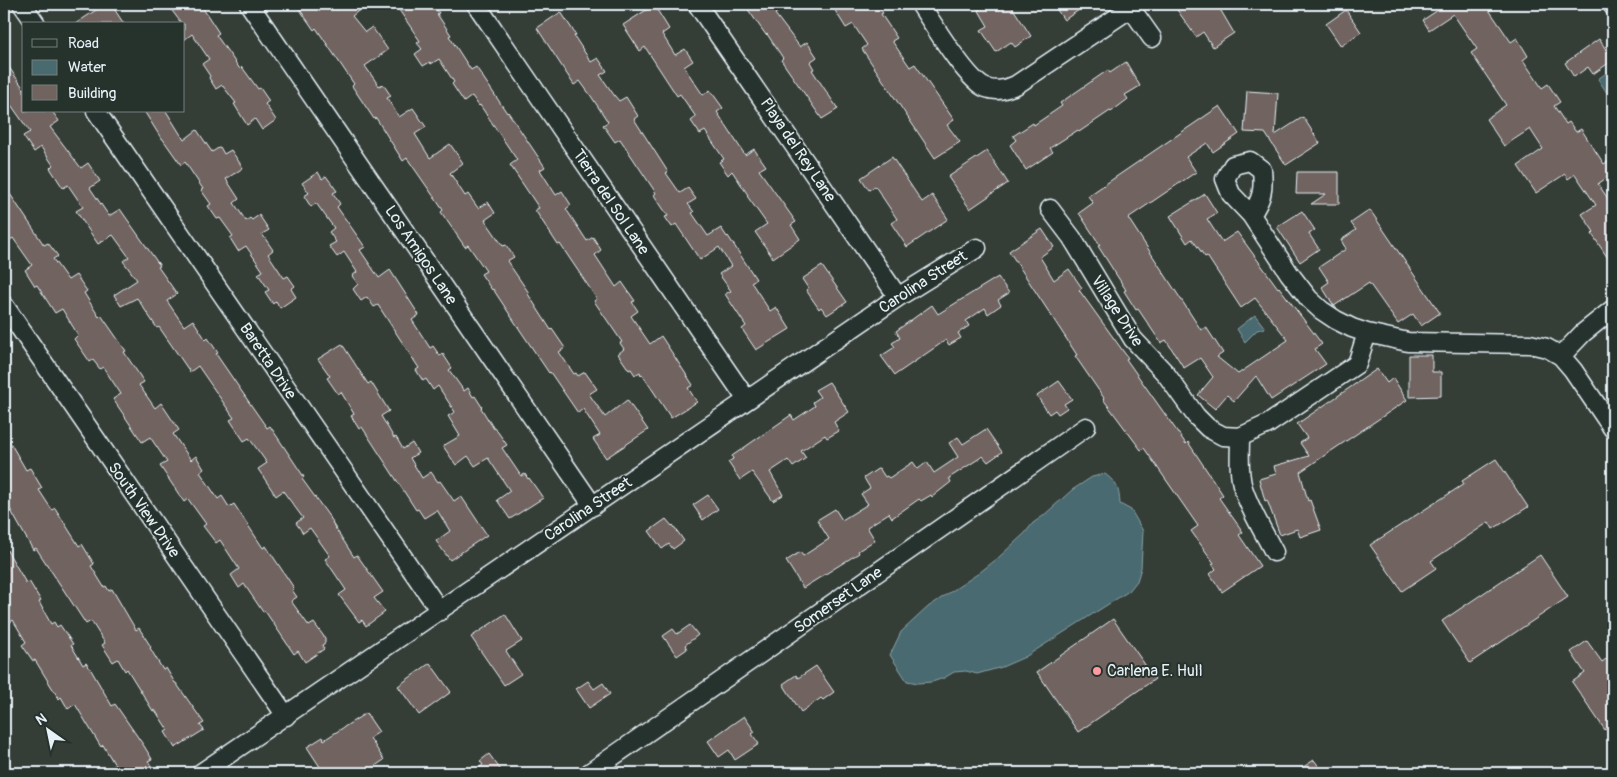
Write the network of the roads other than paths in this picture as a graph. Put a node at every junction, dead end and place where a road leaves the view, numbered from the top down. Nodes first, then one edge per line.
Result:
1 (22, 4) edge
2 (249, 4) edge
3 (476, 4) edge
4 (697, 4) edge
5 (920, 4) edge
6 (1130, 6) edge
7 (35, 22) edge
8 (1152, 38) dead end
9 (97, 112) edge
10 (1050, 209) dead end
11 (1251, 215) dead end
12 (977, 248) dead end
13 (898, 297) junction
14 (4, 305) edge
15 (1613, 309) edge
16 (1367, 333) junction
17 (1561, 356) junction
18 (747, 400) junction
19 (1086, 427) dead end
20 (1613, 429) edge
21 (1240, 437) junction
22 (593, 506) junction
23 (1274, 552) dead end
24 (440, 611) junction
25 (286, 716) junction
26 (201, 773) edge
27 (589, 773) edge

1 - 7 street
2 - 22 street, Los Amigos Lane
3 - 18 street, Tierra del Sol Lane
4 - 13 street, Playa del Rey Lane
5 - 6 street
6 - 8 street
9 - 24 street, Baretta Drive
10 - 21 street, Village Drive
11 - 16 street
12 - 13 street, Carolina Street
13 - 18 street, Carolina Street
14 - 25 street, South View Drive
15 - 17 street
16 - 17 street
16 - 21 street
17 - 20 street
18 - 22 street, Carolina Street
19 - 27 street, Somerset Lane
21 - 23 street
22 - 24 street, Carolina Street
24 - 25 street, Carolina Street
25 - 26 street, Carolina Street

